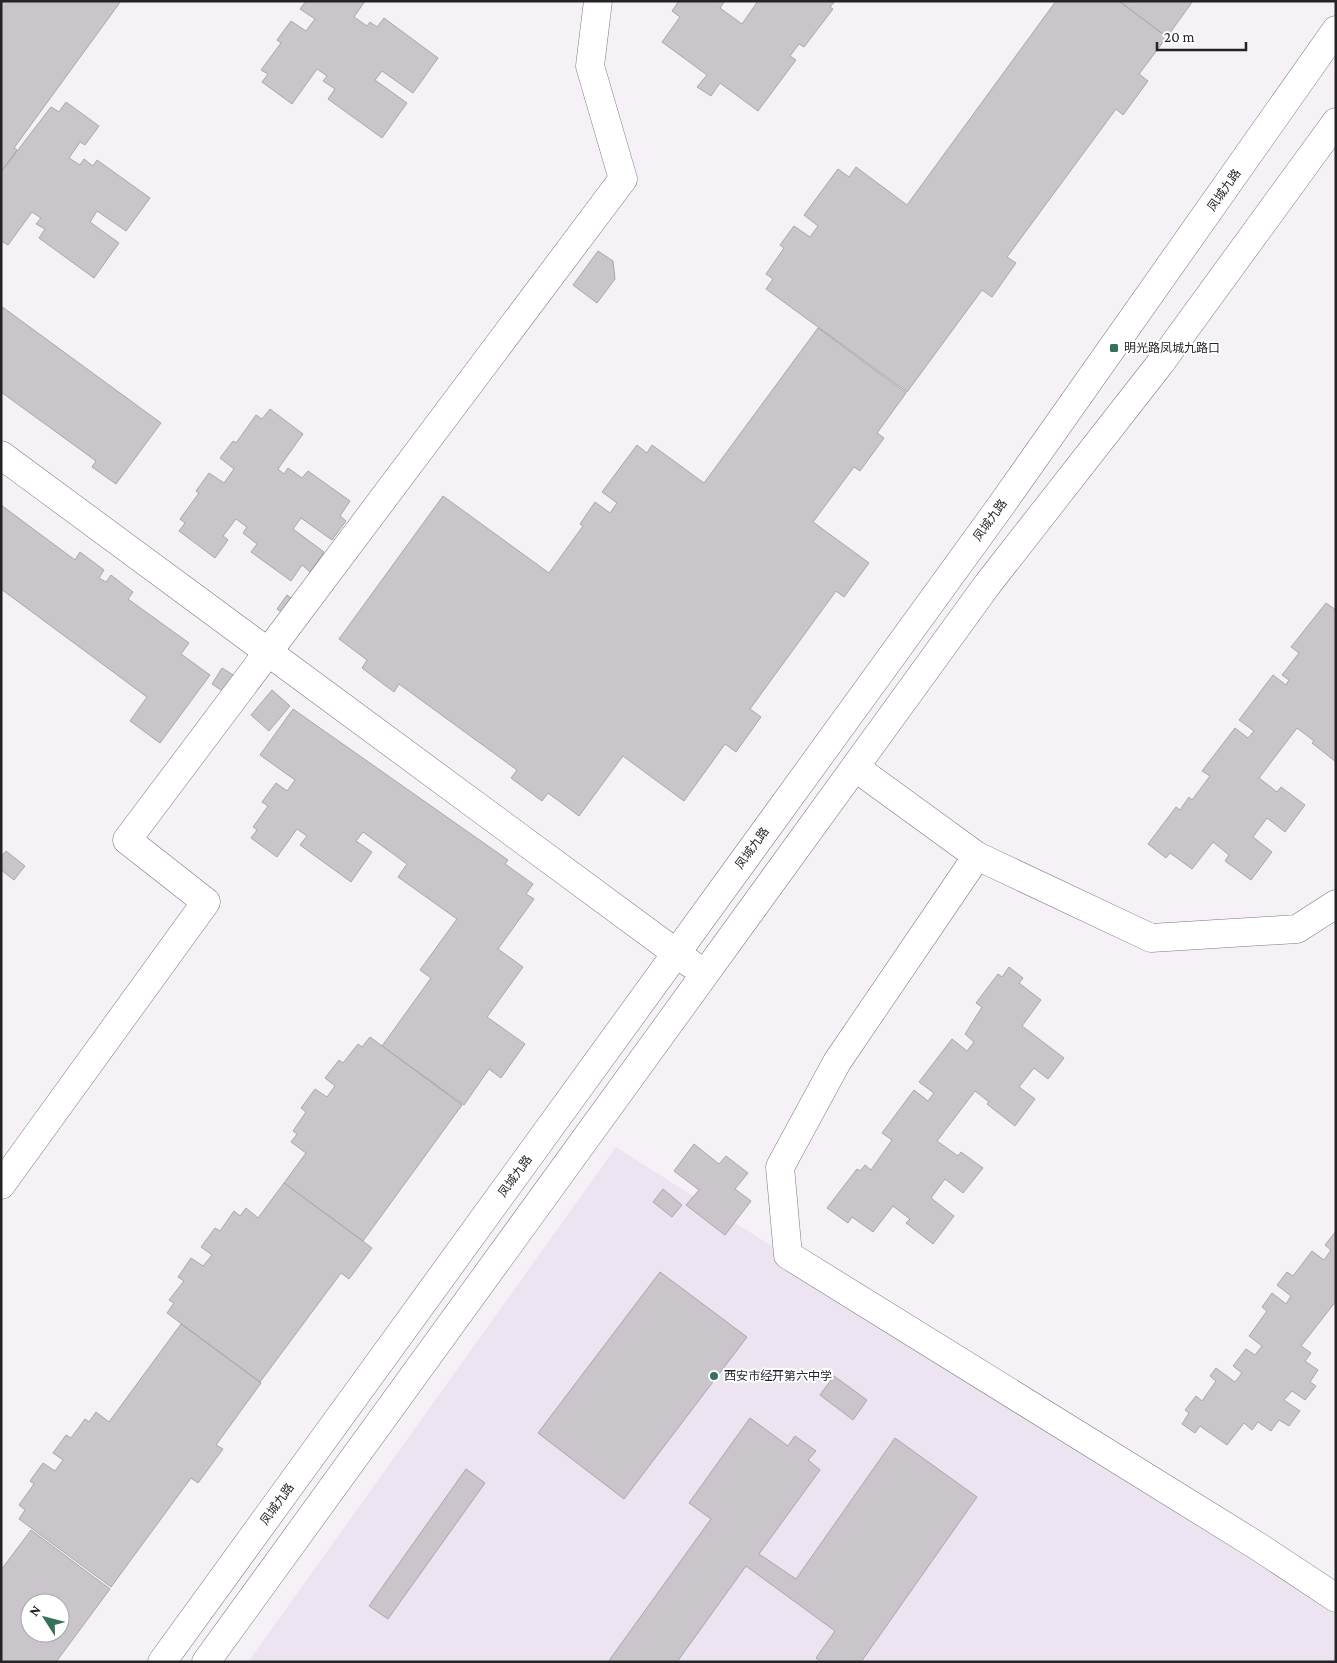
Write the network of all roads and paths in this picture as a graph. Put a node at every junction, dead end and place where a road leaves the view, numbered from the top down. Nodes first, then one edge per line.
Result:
1 (598, 1) edge
2 (1336, 30) edge
3 (1336, 122) edge
4 (1, 455) edge
5 (268, 651) junction
6 (856, 768) junction
7 (977, 856) junction
8 (1336, 904) edge
9 (676, 953) junction
10 (704, 974) junction
11 (1, 1186) edge
12 (1336, 1598) edge
13 (162, 1662) edge
14 (206, 1662) edge

1 - 5 street
2 - 9 street, 凤城九路
3 - 6 street
4 - 5 street
5 - 9 street
5 - 11 street
6 - 7 street
6 - 10 street
7 - 8 street
7 - 12 street
9 - 10 street
9 - 13 street, 凤城九路
10 - 14 street

